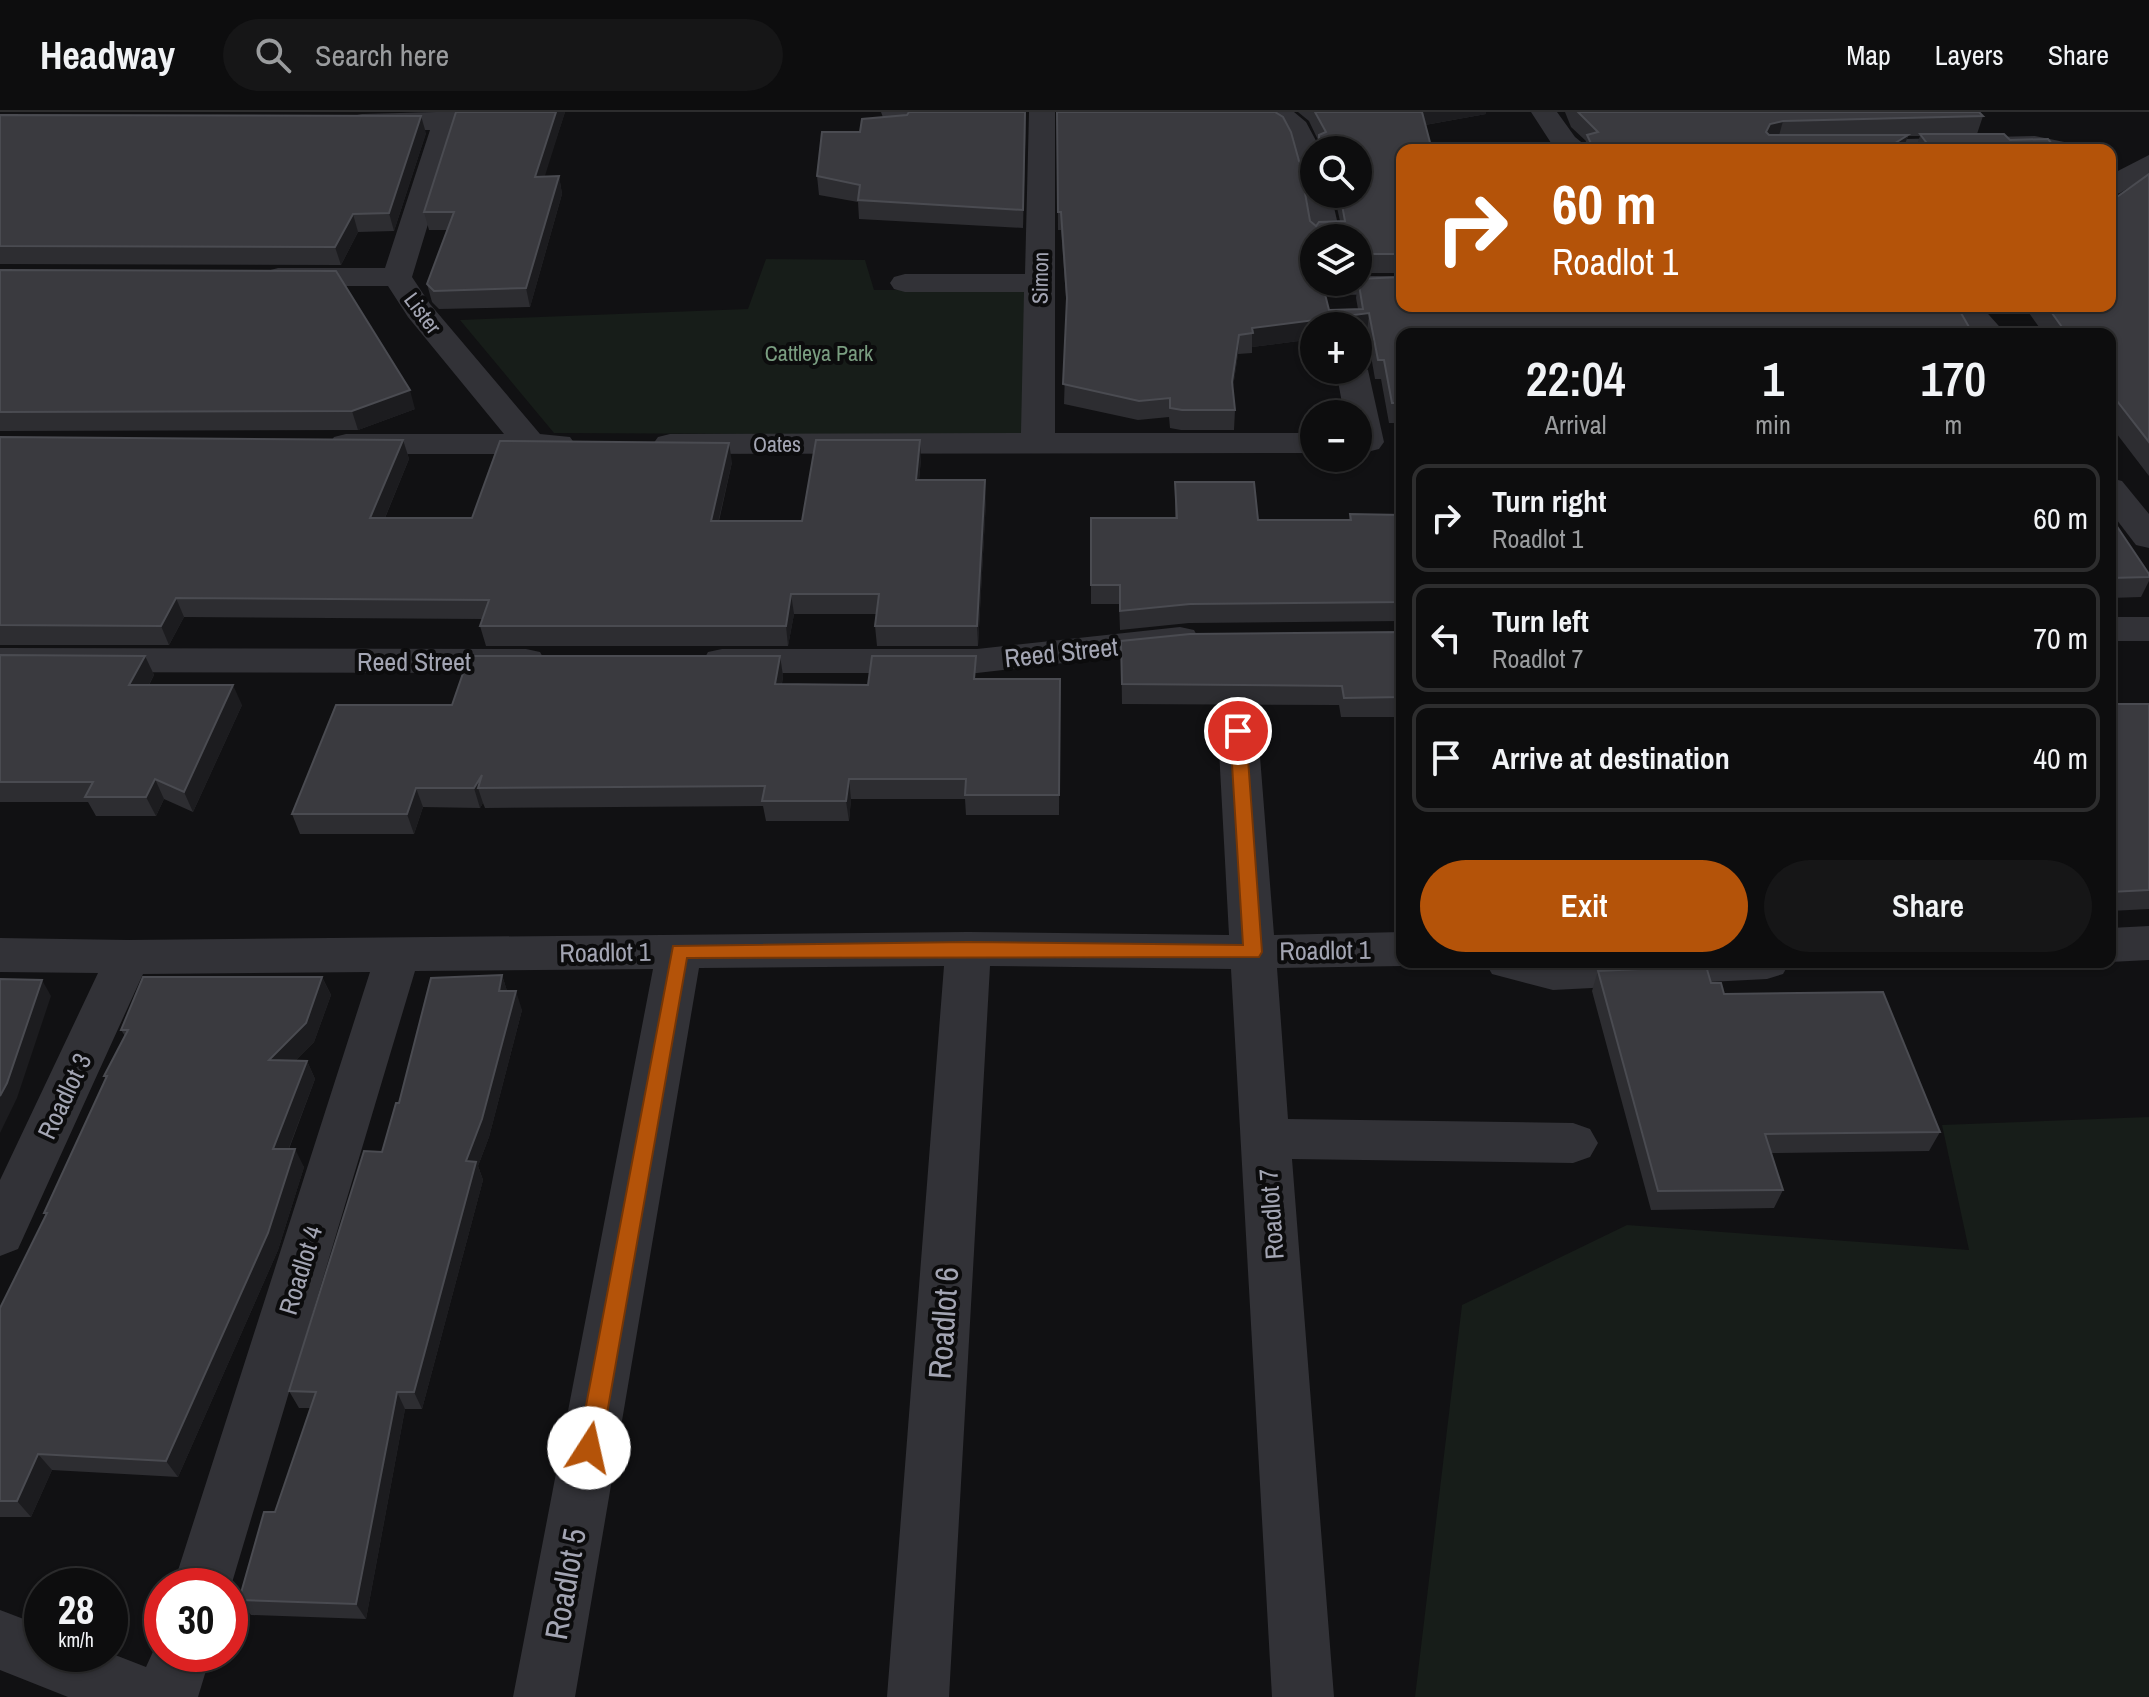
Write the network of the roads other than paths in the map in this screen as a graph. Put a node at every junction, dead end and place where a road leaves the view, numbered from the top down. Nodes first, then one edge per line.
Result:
1 (950, 112) edge
2 (1042, 112) edge
3 (1268, 112) edge
4 (1544, 112) edge
5 (893, 114) edge
6 (448, 117) edge
7 (335, 122) edge
8 (1302, 136) edge
9 (1567, 144) edge
10 (254, 277) edge
11 (397, 277) junction
12 (905, 283) dead end
13 (1039, 283) junction
14 (1396, 286) edge
15 (1372, 289) edge
16 (1970, 312) edge
17 (1984, 328) edge
18 (1372, 442) edge
19 (1396, 442) edge
20 (1300, 443) edge
21 (312, 444) edge
22 (530, 444) junction
23 (594, 444) edge
24 (641, 444) edge
25 (1038, 444) junction
26 (2116, 496) edge
27 (2149, 537) edge
28 (2116, 629) edge
29 (2149, 629) edge
30 (1219, 637) edge
31 (0, 660) edge
32 (567, 661) edge
33 (693, 661) edge
34 (1238, 731) dead end
35 (2149, 943) edge
36 (2116, 945) edge
37 (968, 949) junction
38 (1396, 949) edge
39 (679, 951) junction
40 (1253, 952) junction
41 (398, 954) junction
42 (0, 955) edge
43 (128, 957) junction
44 (1533, 968) edge
45 (1650, 968) edge
46 (1266, 1139) junction
47 (1573, 1143) dead end
48 (0, 1234) edge
49 (208, 1568) edge
50 (0, 1640) edge
51 (175, 1672) edge
52 (145, 1697) edge
53 (167, 1697) edge
54 (544, 1697) edge
55 (918, 1697) edge
56 (1303, 1697) edge

1 - 5 street
2 - 13 street, Simon
3 - 8 street
4 - 9 street
6 - 7 street
6 - 11 street, Lister
10 - 11 street
11 - 22 street, Lister
12 - 13 street
13 - 25 street, Simon
14 - 15 street
16 - 17 street
18 - 19 street
20 - 25 street, Oates
21 - 22 street
22 - 23 street
24 - 25 street, Oates
26 - 27 street
28 - 29 street
30 - 33 street, Reed Street
31 - 32 street, Reed Street
34 - 40 street, Roadlot 7
35 - 36 street
37 - 39 street, Roadlot 1
37 - 40 street, Roadlot 1
37 - 55 street, Roadlot 6
38 - 40 street, Roadlot 1
39 - 41 street, Roadlot 1
39 - 54 street, Roadlot 5
40 - 46 street, Roadlot 7
41 - 43 street, Roadlot 1
41 - 49 street, Roadlot 4
42 - 43 street, Roadlot 1
43 - 48 street, Roadlot 3
44 - 45 street
46 - 47 street
46 - 56 street, Roadlot 7
50 - 52 street
51 - 53 street

